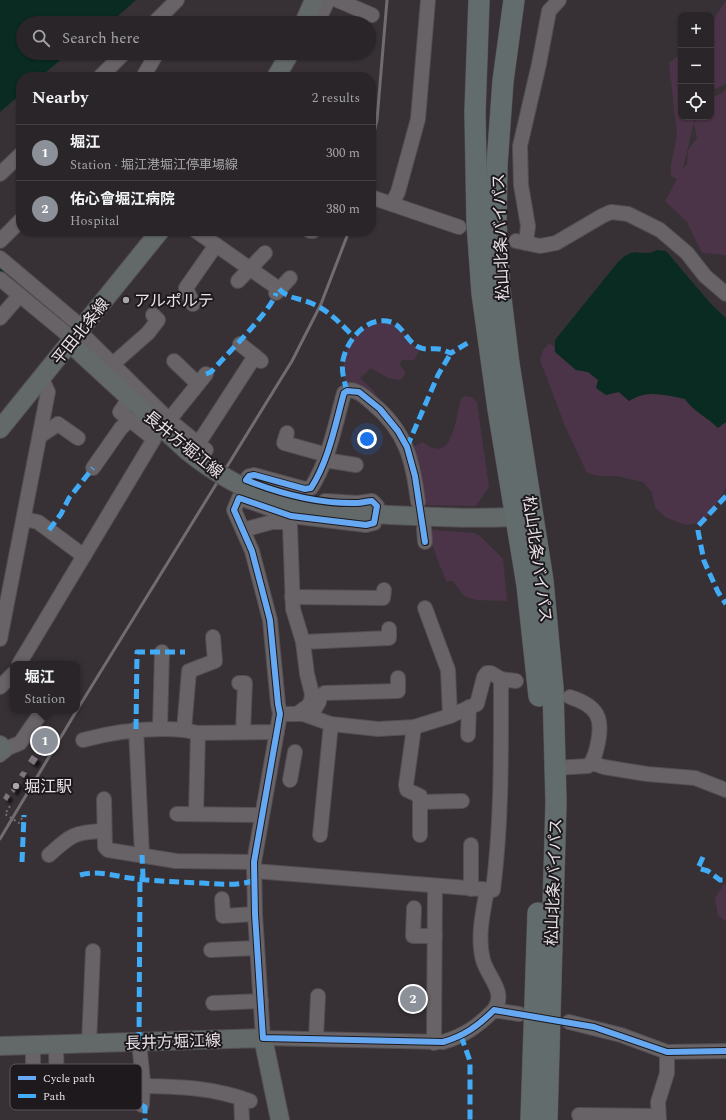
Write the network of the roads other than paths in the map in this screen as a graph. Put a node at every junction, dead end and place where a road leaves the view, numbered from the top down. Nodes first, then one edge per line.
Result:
1 (177, 0) edge
2 (337, 0) edge
3 (428, 0) edge
4 (480, 0) edge
5 (514, 0) edge
6 (559, 0) edge
7 (372, 15) dead end
8 (161, 16) edge
9 (117, 60) edge
10 (153, 60) edge
11 (286, 60) edge
12 (105, 72) edge
13 (146, 72) edge
14 (279, 72) edge
15 (16, 159) edge
16 (0, 174) edge
17 (376, 199) edge
18 (392, 204) junction
19 (16, 225) edge
20 (459, 227) dead end
21 (156, 236) edge
22 (203, 236) edge
23 (0, 241) edge
24 (216, 245) junction
25 (265, 252) dead end
26 (0, 258) edge
27 (250, 268) junction
28 (0, 278) edge
29 (290, 278) dead end
30 (238, 281) dead end
31 (726, 294) edge
32 (20, 295) junction
33 (193, 304) dead end
34 (153, 315) dead end
35 (0, 318) edge
36 (77, 336) junction
37 (240, 344) dead end
38 (174, 361) dead end
39 (114, 363) junction
40 (42, 379) junction
41 (129, 399) junction
42 (130, 420) junction
43 (169, 420) junction
44 (0, 430) edge
45 (286, 433) dead end
46 (40, 436) junction
47 (78, 438) dead end
48 (197, 448) junction
49 (326, 458) junction
50 (356, 465) dead end
51 (93, 468) dead end
52 (246, 490) junction
53 (418, 502) dead end
54 (524, 516) junction
55 (24, 519) junction
56 (243, 530) junction
57 (84, 556) junction
58 (0, 574) edge
59 (11, 584) junction
60 (384, 590) dead end
61 (292, 597) junction
62 (426, 608) dead end
63 (389, 630) dead end
64 (213, 637) dead end
65 (0, 639) edge
66 (303, 642) junction
67 (162, 652) dead end
68 (21, 661) edge
69 (10, 677) edge
70 (398, 678) dead end
71 (501, 678) junction
72 (516, 681) dead end
73 (239, 683) dead end
74 (0, 687) edge
75 (570, 697) dead end
76 (469, 707) junction
77 (41, 713) edge
78 (280, 714) junction
79 (302, 714) junction
80 (450, 716) junction
81 (331, 724) junction
82 (160, 728) junction
83 (414, 728) junction
84 (136, 729) junction
85 (191, 731) junction
86 (243, 732) junction
87 (277, 732) junction
88 (468, 735) dead end
89 (83, 740) dead end
90 (1, 750) edge
91 (295, 752) dead end
92 (592, 763) junction
93 (271, 766) junction
94 (555, 768) junction
95 (726, 790) edge
96 (104, 799) dead end
97 (462, 801) dead end
98 (421, 802) junction
99 (177, 814) dead end
100 (196, 814) junction
101 (262, 815) junction
102 (104, 831) junction
103 (318, 835) dead end
104 (420, 835) dead end
105 (471, 845) dead end
106 (49, 855) dead end
107 (142, 855) junction
108 (254, 867) junction
109 (435, 886) junction
110 (471, 889) junction
111 (487, 890) junction
112 (222, 899) dead end
113 (414, 908) dead end
114 (255, 914) junction
115 (434, 936) junction
116 (257, 948) junction
117 (94, 951) dead end
118 (211, 951) dead end
119 (318, 996) dead end
120 (261, 1001) junction
121 (213, 1003) dead end
122 (494, 1010) junction
123 (519, 1014) dead end
124 (569, 1022) dead end
125 (263, 1038) junction
126 (316, 1038) junction
127 (139, 1042) junction
128 (90, 1043) junction
129 (434, 1043) junction
130 (33, 1044) junction
131 (56, 1044) junction
132 (0, 1046) edge
133 (726, 1051) edge
134 (667, 1052) junction
135 (34, 1064) edge
136 (56, 1064) edge
137 (141, 1064) edge
138 (142, 1074) edge
139 (143, 1084) junction
140 (142, 1105) dead end
141 (579, 1115) dead end
142 (658, 1118) edge
143 (242, 1120) edge
144 (280, 1120) edge
145 (531, 1120) edge
146 (547, 1120) edge

1 - 8 street
2 - 7 street
3 - 18 street
4 - 54 highway, 松山北条バイパス
5 - 54 highway, 松山北条バイパス
6 - 31 street
9 - 12 street
10 - 13 street
11 - 14 main road
15 - 16 street
17 - 18 street
18 - 20 street
19 - 23 street
21 - 36 main road, 平田北条線
22 - 24 street
24 - 27 street
24 - 33 street
25 - 27 street
26 - 36 street
27 - 29 street
27 - 30 street
28 - 32 street
32 - 35 street
32 - 36 street
34 - 39 street
36 - 39 street
36 - 40 main road, 平田北条線
36 - 41 main road, 長井方堀江線
37 - 48 street
38 - 43 street
39 - 43 street
40 - 44 main road, 平田北条線
40 - 46 street
41 - 42 street
41 - 48 main road, 長井方堀江線
42 - 51 street
42 - 57 street
43 - 48 street
45 - 49 street
46 - 47 street
46 - 55 street
48 - 52 main road, 長井方堀江線, bridge
49 - 50 street
49 - 52 street
49 - 53 street
52 - 54 main road, 長井方堀江線
52 - 56 street
54 - 94 highway, 松山北条バイパス
54 - 145 highway, 松山北条バイパス
55 - 57 street
55 - 59 street
56 - 61 street
56 - 78 street
57 - 68 street
58 - 59 street
59 - 65 street
60 - 61 street
61 - 66 street
62 - 80 street
63 - 66 street
64 - 85 street
66 - 79 street
67 - 82 street
69 - 74 street
70 - 79 street
71 - 72 street
71 - 76 street
71 - 111 street
73 - 86 street
75 - 92 street
76 - 80 street
76 - 88 street
77 - 90 street
78 - 79 street
78 - 87 street
79 - 81 street
80 - 83 street
81 - 83 street
81 - 103 street
82 - 84 street
82 - 85 street
83 - 98 street
84 - 89 street
84 - 107 street
85 - 86 street
85 - 100 street
86 - 87 street
87 - 93 street
91 - 93 street
92 - 94 street
92 - 95 street
93 - 101 street
94 - 146 highway, 松山北条バイパス
96 - 102 street
97 - 98 street
98 - 104 street
99 - 100 street
100 - 101 street
101 - 108 street
102 - 106 street
102 - 107 street
105 - 110 street
107 - 108 street
108 - 109 street
108 - 114 street
109 - 110 street
109 - 115 street
110 - 111 street
111 - 122 street
112 - 114 street
113 - 115 street
114 - 116 street
115 - 129 street
116 - 118 street
116 - 120 street
117 - 128 street
119 - 126 street
120 - 121 street
120 - 125 street
122 - 123 street
122 - 129 street
124 - 134 street
125 - 126 street
125 - 127 main road, 長井方堀江線
125 - 144 main road
126 - 129 street
127 - 128 main road, 長井方堀江線
127 - 137 street
128 - 131 main road, 長井方堀江線
130 - 131 main road, 長井方堀江線
130 - 132 main road, 長井方堀江線
130 - 135 street
131 - 136 street
133 - 134 street
134 - 142 street
138 - 139 street
139 - 140 street
139 - 143 street
141 - 142 street

